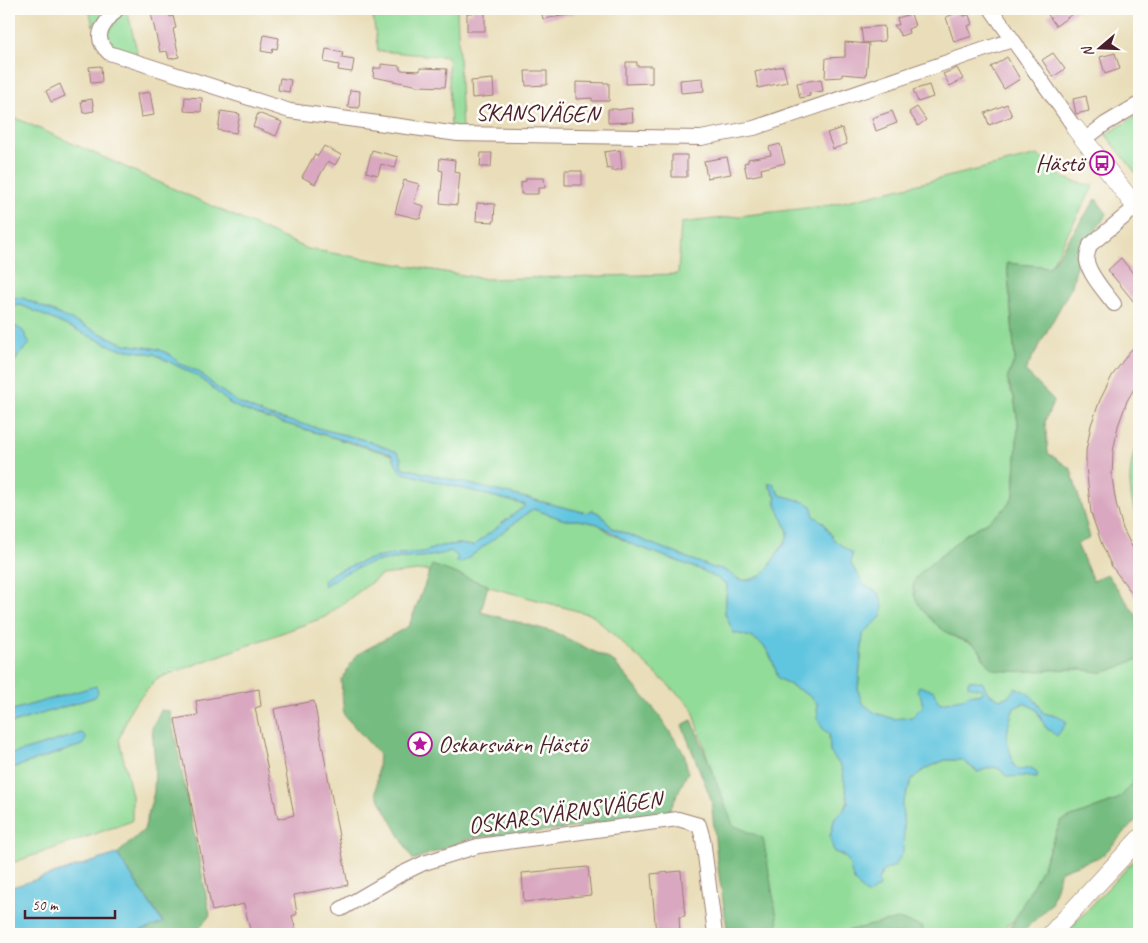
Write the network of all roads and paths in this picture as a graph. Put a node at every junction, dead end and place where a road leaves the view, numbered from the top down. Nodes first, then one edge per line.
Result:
1 (117, 9) edge
2 (991, 9) edge
3 (1012, 40) junction
4 (1139, 104) edge
5 (1080, 134) junction
6 (1137, 209) edge
7 (1114, 304) dead end
8 (1139, 840) edge
9 (341, 909) dead end
10 (715, 934) edge
11 (1051, 934) edge

1 - 3 street, SKANSVÄGEN
2 - 3 street
3 - 5 street
4 - 5 street
5 - 6 street
6 - 7 street
8 - 11 street
9 - 10 street, OSKARSVÄRNSVÄGEN

